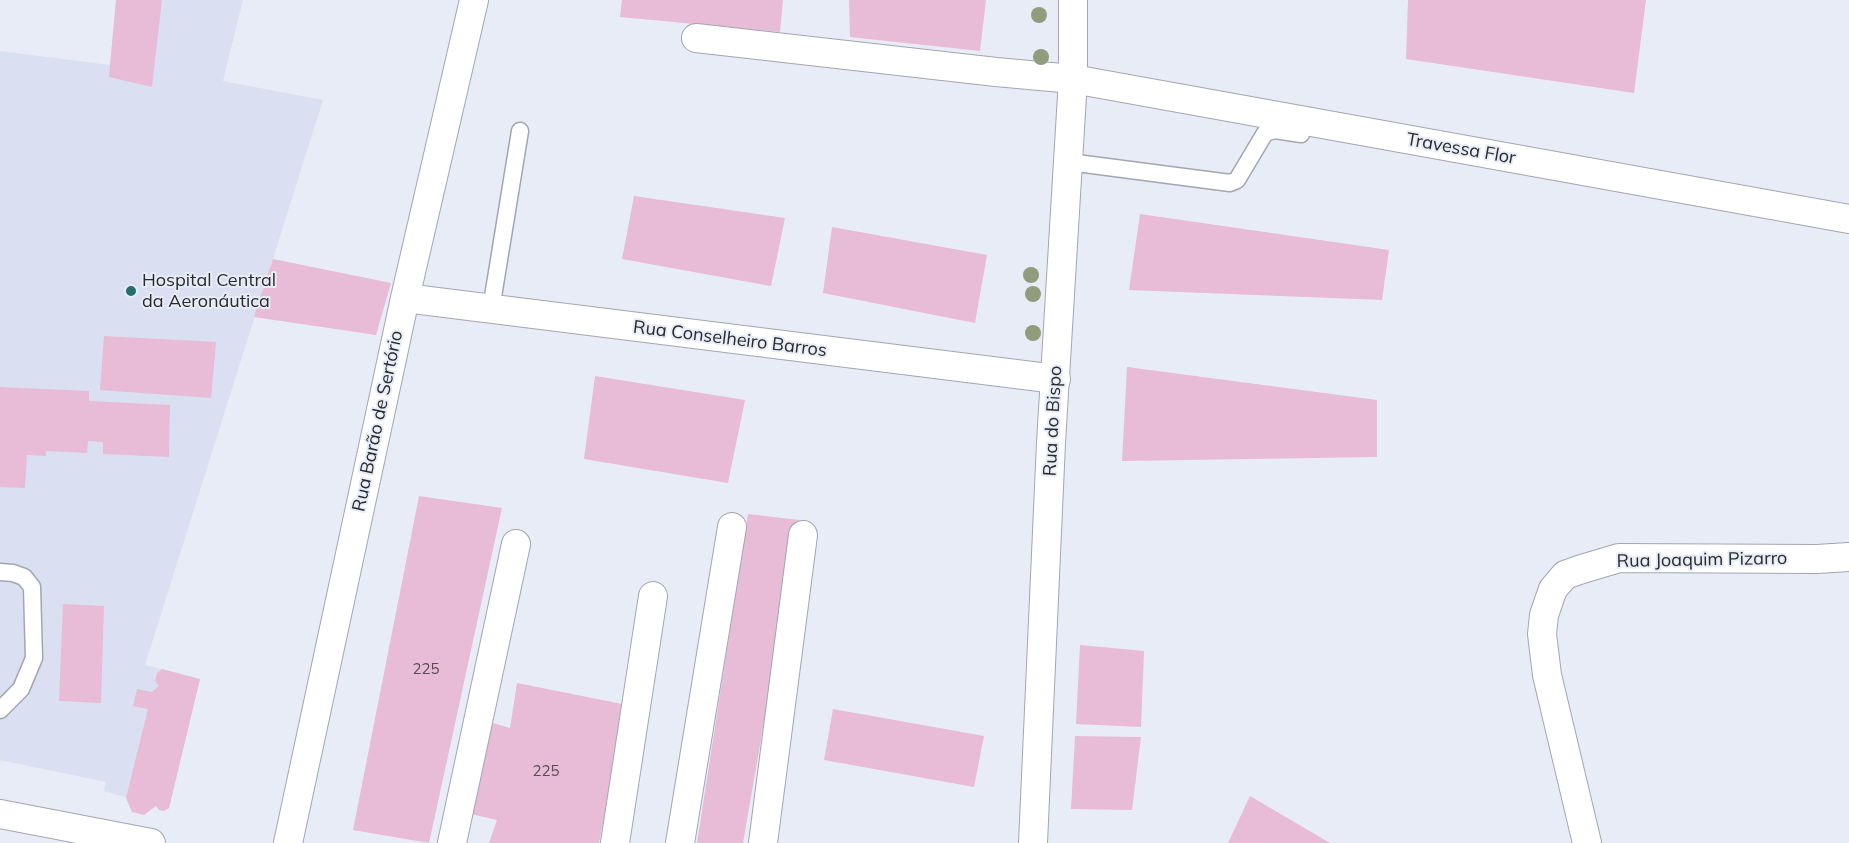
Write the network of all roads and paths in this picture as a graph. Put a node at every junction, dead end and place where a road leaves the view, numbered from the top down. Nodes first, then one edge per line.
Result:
1 (474, 0) edge
2 (1073, 0) edge
3 (696, 38) dead end
4 (1073, 79) junction
5 (520, 131) dead end
6 (1369, 144) dead end
7 (1069, 162) junction
8 (1849, 219) edge
9 (405, 298) junction
10 (491, 309) junction
11 (1056, 379) junction
12 (732, 527) dead end
13 (803, 535) dead end
14 (516, 544) dead end
15 (1849, 557) edge
16 (0, 572) edge
17 (653, 596) dead end
18 (0, 710) edge
19 (0, 814) edge
20 (151, 843) edge
21 (288, 843) edge
22 (452, 843) edge
23 (615, 843) edge
24 (680, 843) edge
25 (763, 843) edge
26 (1033, 843) edge
27 (1587, 843) edge

1 - 9 street, Rua Barão de Sertório
2 - 4 street, Rua do Bispo
3 - 4 street, Travessa Flor
4 - 7 street, Rua do Bispo
4 - 8 street, Travessa Flor
5 - 10 lane
6 - 7 lane
7 - 11 street, Rua do Bispo
9 - 10 street, Rua Conselheiro Barros
9 - 21 street, Rua Barão de Sertório
10 - 11 street, Rua Conselheiro Barros
11 - 26 street, Rua do Bispo
12 - 24 street
13 - 25 street
14 - 22 street
15 - 27 street, Rua Joaquim Pizarro
16 - 18 lane
17 - 23 street
19 - 20 street

